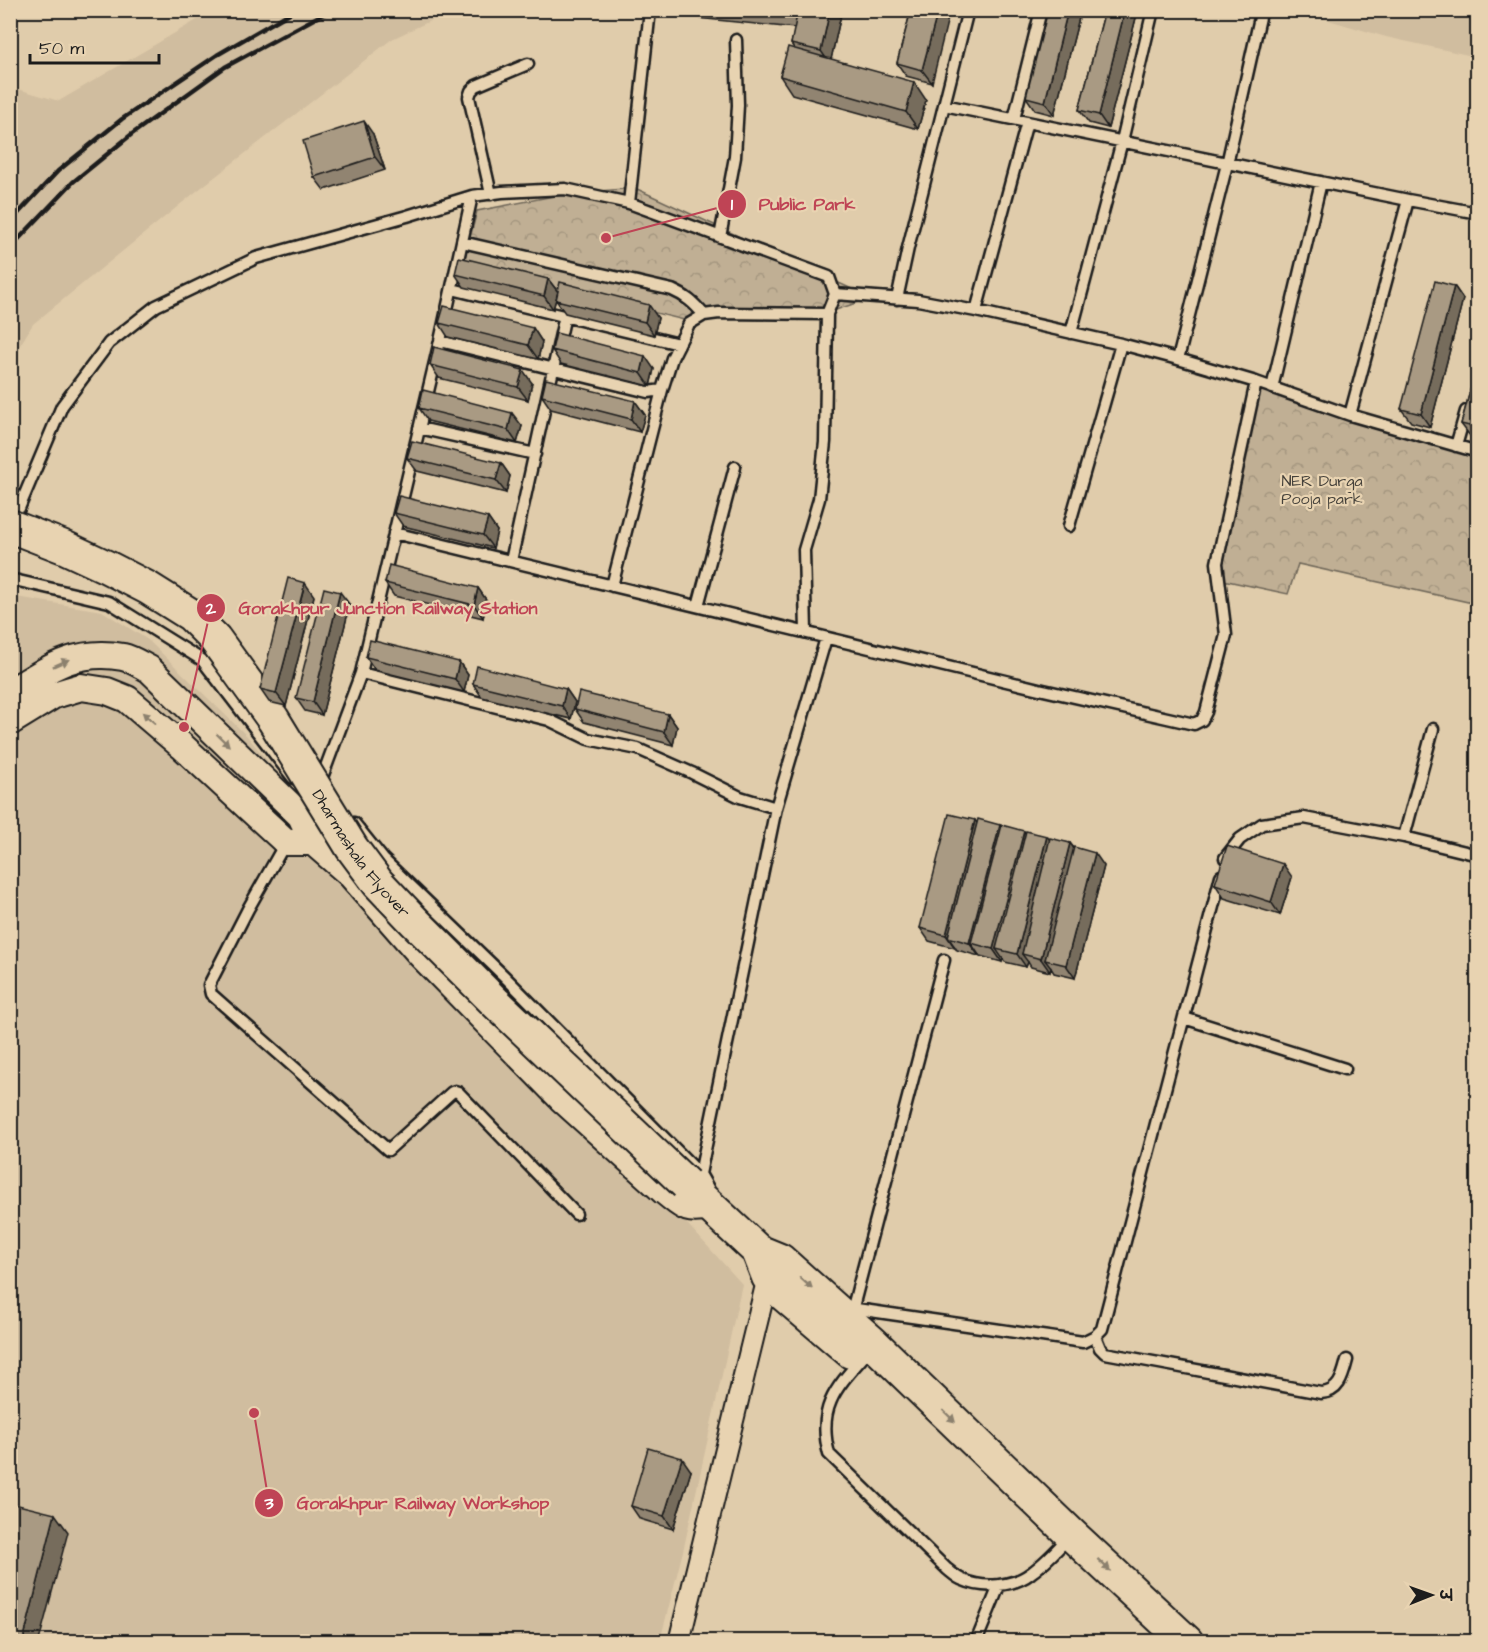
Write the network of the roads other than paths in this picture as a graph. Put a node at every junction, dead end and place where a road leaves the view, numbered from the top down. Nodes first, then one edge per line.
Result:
1 (650, 10) edge
2 (968, 10) edge
3 (1041, 10) edge
4 (1153, 10) edge
5 (1261, 13) dead end
6 (736, 40) dead end
7 (528, 64) dead end
8 (944, 105) junction
9 (1014, 119) junction
10 (1027, 122) junction
11 (1122, 141) junction
12 (1227, 164) junction
13 (1321, 182) junction
14 (491, 194) junction
15 (472, 196) junction
16 (1408, 200) junction
17 (629, 203) junction
18 (1478, 213) edge
19 (720, 237) junction
20 (462, 242) junction
21 (452, 289) junction
22 (835, 294) junction
23 (897, 299) junction
24 (976, 311) junction
25 (827, 314) junction
26 (565, 315) junction
27 (704, 315) junction
28 (1071, 333) junction
29 (440, 341) junction
30 (679, 344) junction
31 (1121, 344) junction
32 (1178, 359) junction
33 (554, 369) junction
34 (1256, 382) junction
35 (1272, 388) junction
36 (662, 390) junction
37 (1468, 401) edge
38 (1350, 415) junction
39 (419, 428) junction
40 (1456, 446) junction
41 (1478, 452) edge
42 (535, 454) junction
43 (735, 467) dead end
44 (1069, 526) dead end
45 (10, 527) edge
46 (394, 533) junction
47 (511, 561) junction
48 (10, 579) edge
49 (612, 586) junction
50 (698, 606) junction
51 (806, 633) junction
52 (826, 638) junction
53 (361, 673) junction
54 (10, 692) edge
55 (10, 722) edge
56 (1433, 729) dead end
57 (321, 780) junction
58 (297, 784) dead end
59 (330, 790) dead end
60 (776, 808) junction
61 (350, 818) dead end
62 (305, 827) junction
63 (1404, 837) junction
64 (1478, 855) edge
65 (944, 960) dead end
66 (1184, 1018) junction
67 (1345, 1070) dead end
68 (693, 1179) junction
69 (709, 1207) junction
70 (576, 1214) dead end
71 (769, 1263) junction
72 (842, 1307) junction
73 (1095, 1336) junction
74 (867, 1352) junction
75 (1347, 1360) dead end
76 (1065, 1542) junction
77 (999, 1586) junction
78 (679, 1641) edge
79 (976, 1641) edge
80 (1156, 1641) edge
81 (1187, 1641) edge

1 - 17 lane
2 - 8 lane
3 - 9 lane
4 - 11 lane
5 - 12 lane
6 - 19 lane
7 - 14 lane
8 - 9 lane
8 - 23 lane
9 - 10 lane
10 - 11 lane
10 - 24 lane
11 - 12 lane
11 - 28 lane
12 - 13 lane
12 - 32 lane
13 - 16 lane
13 - 35 lane
14 - 15 lane
14 - 17 lane
15 - 20 lane
15 - 45 lane
16 - 18 lane
16 - 38 lane
17 - 19 lane
19 - 22 lane
20 - 21 lane
20 - 27 lane
21 - 26 lane
21 - 29 lane
22 - 23 lane
22 - 25 lane
23 - 24 lane
24 - 28 lane
25 - 27 lane
25 - 51 lane
26 - 30 lane
26 - 33 lane
27 - 30 lane
28 - 31 lane
29 - 33 lane
29 - 39 lane
30 - 36 lane
31 - 32 lane
31 - 44 lane
32 - 34 lane
33 - 36 lane
33 - 42 lane
34 - 35 lane
34 - 52 lane
35 - 38 lane
36 - 49 lane
37 - 40 lane
38 - 40 lane
39 - 42 lane
39 - 46 lane
40 - 41 lane
42 - 47 lane
43 - 50 lane
45 - 68 main road, Dharmashala Flyover, bridge
46 - 47 lane
46 - 53 lane
47 - 49 lane
48 - 58 lane
49 - 50 lane
50 - 51 lane
51 - 52 lane
52 - 60 lane
53 - 57 lane
53 - 60 lane
54 -> 62 street
62 -> 55 street
56 - 63 lane
57 - 59 lane
57 - 62 lane
60 - 68 lane
61 - 68 lane
62 - 69 street
62 - 70 lane
63 - 64 lane
63 - 66 lane
65 - 72 lane
66 - 67 lane
66 - 73 lane
68 - 69 main road, Dharmashala Flyover
69 - 71 main road, Dharmashala Flyover
71 -> 72 main road
71 - 74 main road
71 - 78 street
72 - 73 lane
72 - 74 main road
73 - 75 lane
74 - 76 main road
74 - 77 lane
76 - 77 lane
76 - 80 main road
76 -> 81 main road
77 - 79 lane

